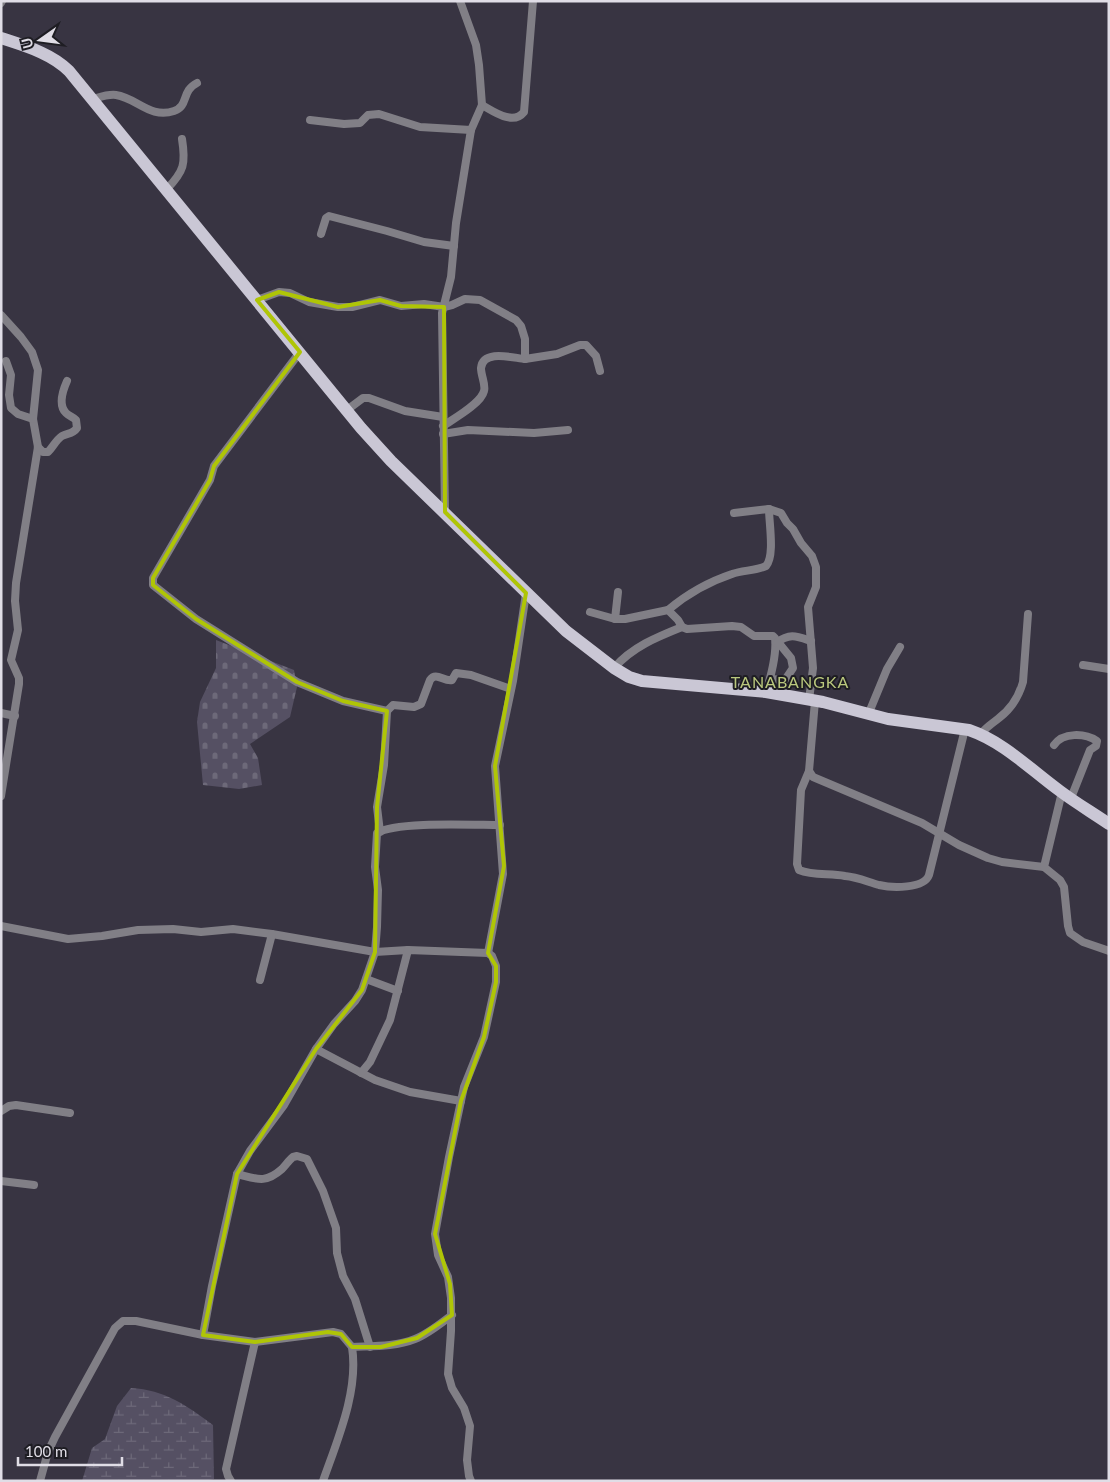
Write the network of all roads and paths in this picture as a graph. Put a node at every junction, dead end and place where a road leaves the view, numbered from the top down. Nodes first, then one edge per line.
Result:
1 (460, 1) edge
2 (533, 1) edge
3 (1, 38) edge
4 (197, 83) dead end
5 (93, 99) junction
6 (482, 105) junction
7 (310, 120) dead end
8 (472, 130) junction
9 (182, 139) dead end
10 (167, 189) junction
11 (321, 234) dead end
12 (454, 246) junction
13 (257, 300) junction
14 (444, 307) junction
15 (1, 315) edge
16 (300, 352) junction
17 (525, 359) junction
18 (6, 361) dead end
19 (600, 371) dead end
20 (68, 381) dead end
21 (347, 410) junction
22 (33, 419) junction
23 (443, 421) junction
24 (568, 430) dead end
25 (443, 434) junction
26 (38, 447) junction
27 (769, 509) junction
28 (445, 512) junction
29 (734, 513) dead end
30 (618, 592) dead end
31 (526, 593) junction
32 (668, 610) junction
33 (590, 612) dead end
34 (1028, 614) dead end
35 (615, 619) junction
36 (682, 627) junction
37 (811, 641) junction
38 (777, 642) junction
39 (900, 647) dead end
40 (1083, 665) dead end
41 (614, 668) junction
42 (1109, 669) edge
43 (770, 679) junction
44 (511, 689) junction
45 (766, 692) junction
46 (812, 700) junction
47 (387, 711) junction
48 (1, 713) edge
49 (868, 715) junction
50 (15, 716) junction
51 (965, 729) junction
52 (982, 734) junction
53 (1054, 745) dead end
54 (809, 770) junction
55 (2, 791) edge
56 (1066, 795) junction
57 (1109, 824) edge
58 (500, 825) junction
59 (380, 832) junction
60 (940, 833) junction
61 (1044, 866) junction
62 (1, 926) edge
63 (272, 934) junction
64 (408, 950) junction
65 (1109, 951) edge
66 (375, 952) junction
67 (488, 953) junction
68 (366, 979) junction
69 (260, 980) dead end
70 (398, 991) junction
71 (316, 1049) junction
72 (361, 1073) junction
73 (461, 1101) junction
74 (1, 1111) edge
75 (70, 1113) dead end
76 (237, 1174) junction
77 (1, 1181) edge
78 (34, 1185) dead end
79 (452, 1315) junction
80 (204, 1335) junction
81 (255, 1342) junction
82 (370, 1346) junction
83 (352, 1347) junction
84 (40, 1481) edge
85 (231, 1481) edge
86 (323, 1481) edge
87 (471, 1481) edge

1 - 6 street
2 - 6 street
3 - 5 main road
4 - 5 street
5 - 10 main road
6 - 8 street
7 - 8 street
8 - 12 street
9 - 10 street
10 - 13 main road
11 - 12 street
12 - 14 street
13 - 14 street
13 - 16 main road
14 - 17 street
14 - 23 street
15 - 22 street
16 - 21 main road
16 - 47 street
17 - 19 street
17 - 23 street
18 - 22 street
20 - 26 street
21 - 23 street
21 - 28 main road
22 - 26 street
23 - 25 street
24 - 25 street
25 - 28 street
26 - 50 street
27 - 29 street
27 - 32 street
27 - 37 street
28 - 31 main road
30 - 35 street
31 - 41 main road
31 - 44 street
32 - 35 street
32 - 36 street
33 - 35 street
34 - 52 street
36 - 38 street
36 - 41 street
37 - 38 street
37 - 46 street
38 - 43 street
38 - 43 street
39 - 49 street
40 - 42 street
41 - 45 main road
43 - 45 street
44 - 47 street
44 - 58 street
45 - 46 main road
46 - 49 main road
46 - 54 street
47 - 59 street
48 - 50 street
49 - 51 main road
50 - 55 street
51 - 52 main road
51 - 60 street
52 - 56 main road
53 - 56 street
54 - 60 street
54 - 60 street
56 - 57 main road
56 - 61 street
58 - 59 street
58 - 67 street
59 - 66 street
60 - 61 street
61 - 65 street
62 - 63 street
63 - 66 street
63 - 69 street
64 - 66 street
64 - 67 street
64 - 70 street
66 - 68 street
67 - 73 street
68 - 70 street
68 - 71 street
70 - 72 street
71 - 72 street
71 - 76 street
72 - 73 street
73 - 79 street
74 - 75 street
76 - 80 street
76 - 82 street
77 - 78 street
79 - 82 street
79 - 87 street
80 - 81 street
80 - 84 street
81 - 83 street
81 - 85 street
82 - 83 street
83 - 86 street

